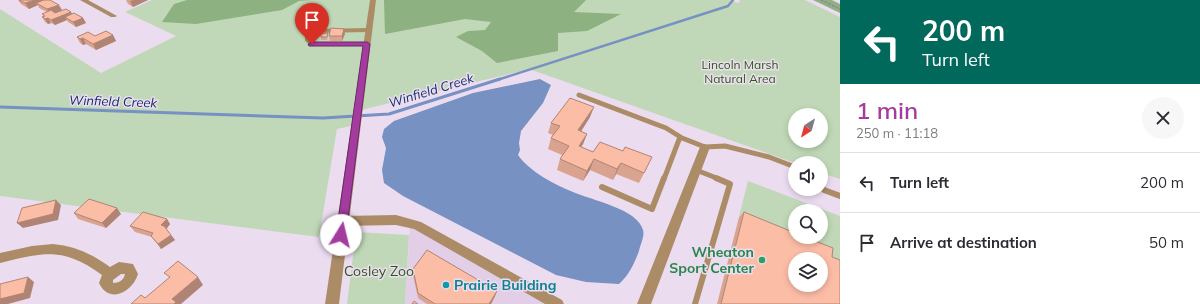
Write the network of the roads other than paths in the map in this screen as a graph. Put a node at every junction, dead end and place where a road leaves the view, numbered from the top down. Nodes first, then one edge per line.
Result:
1 (83, 0) edge
2 (373, 0) edge
3 (113, 16) dead end
4 (369, 30) junction
5 (367, 44) junction
6 (579, 95) dead end
7 (680, 137) junction
8 (705, 147) junction
9 (788, 164) edge
10 (696, 170) junction
11 (602, 186) dead end
12 (828, 192) edge
13 (840, 196) edge
14 (344, 221) junction
15 (0, 258) edge
16 (110, 274) dead end
17 (332, 304) edge
18 (557, 304) edge
19 (644, 304) edge
20 (695, 304) edge

1 - 3 street
2 - 4 street
4 - 5 street
4 - 5 lane
5 - 14 street
6 - 7 lane
7 - 8 lane
7 - 11 lane
8 - 9 lane
8 - 10 street
10 - 19 street
10 - 20 lane
12 - 13 lane
14 - 17 street
14 - 18 street
15 - 16 street

